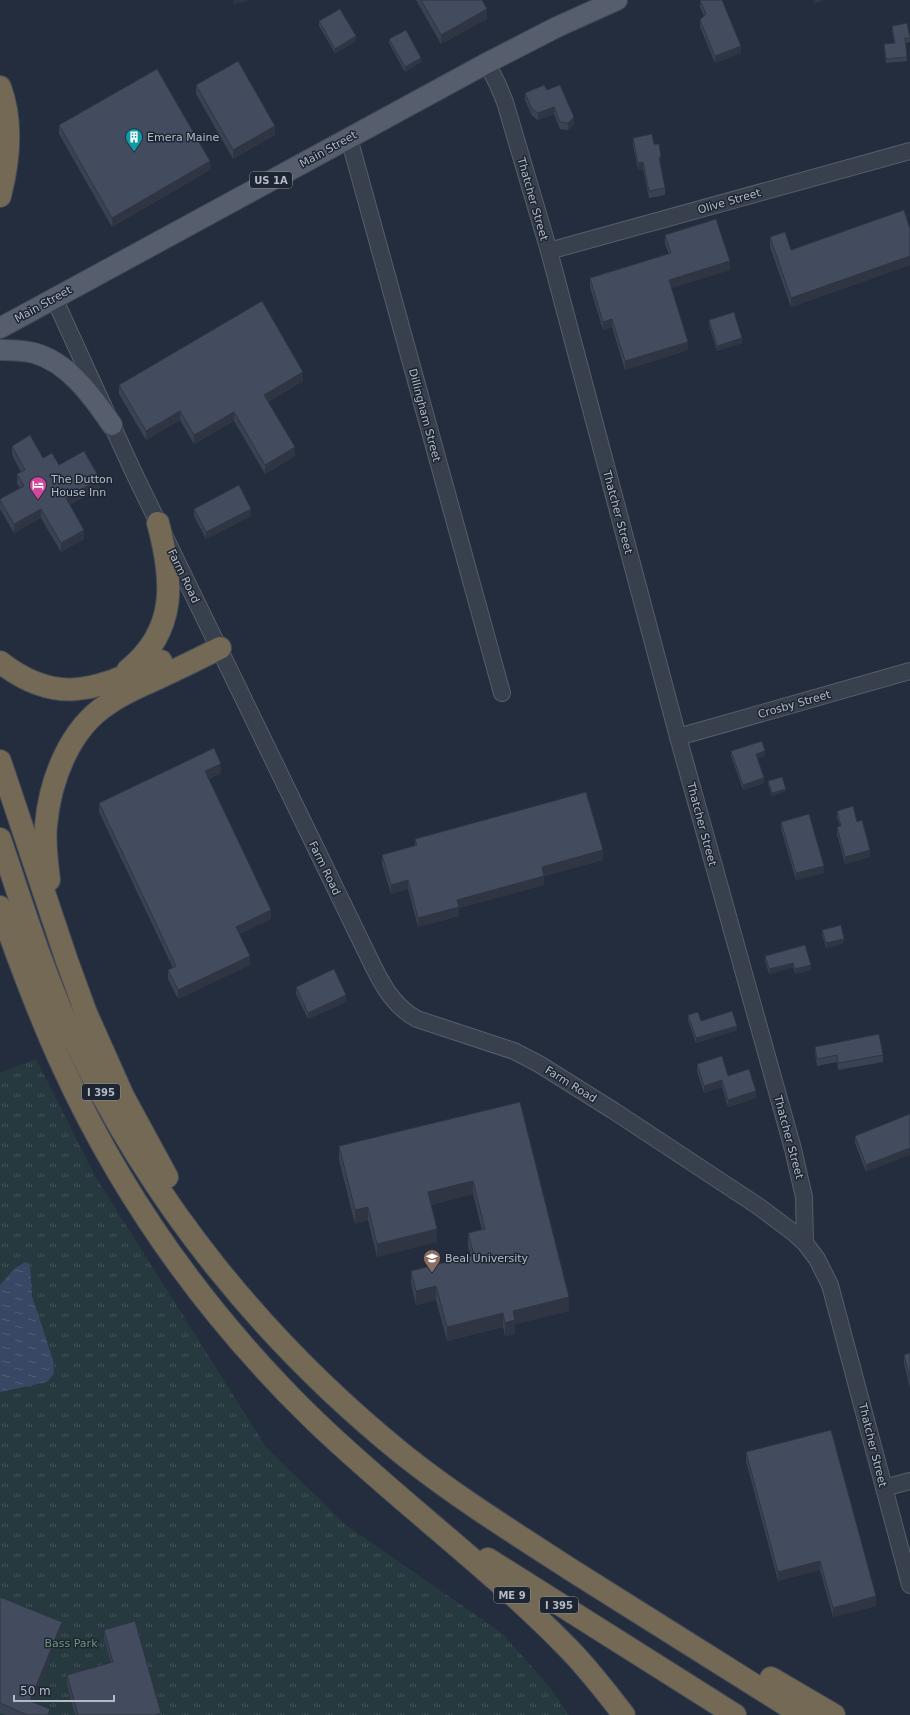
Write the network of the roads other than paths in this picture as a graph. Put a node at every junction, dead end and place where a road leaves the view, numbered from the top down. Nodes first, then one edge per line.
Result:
1 (617, 0) edge
2 (487, 63) junction
3 (0, 87) edge
4 (349, 138) junction
5 (910, 151) edge
6 (0, 196) edge
7 (549, 251) junction
8 (54, 298) junction
9 (0, 328) edge
10 (0, 350) edge
11 (112, 425) junction
12 (158, 523) junction
13 (220, 648) junction
14 (0, 662) edge
15 (910, 671) edge
16 (111, 682) junction
17 (502, 693) dead end
18 (678, 737) junction
19 (0, 761) edge
20 (0, 838) edge
21 (0, 907) edge
22 (0, 953) edge
23 (67, 961) junction
24 (108, 1154) junction
25 (805, 1244) junction
26 (257, 1316) junction
27 (910, 1481) edge
28 (389, 1486) junction
29 (884, 1488) junction
30 (910, 1585) edge
31 (630, 1607) junction
32 (624, 1715) edge
33 (735, 1715) edge
34 (802, 1715) edge
35 (834, 1715) edge

1 - 2 main road, Main Street / US 1A
2 - 4 main road, Main Street / US 1A
2 - 7 street, Thatcher Street
3 - 6 highway
4 - 8 main road, Main Street / US 1A
4 - 17 street, Dillingham Street
5 - 7 street, Olive Street
7 - 18 street, Thatcher Street
8 - 9 main road, Main Street / US 1A
8 - 11 street, Farm Road
10 - 11 main road
11 - 12 street, Farm Road
12 - 13 street, Farm Road
12 - 16 highway
13 - 16 highway
13 - 23 highway
13 - 25 street, Farm Road
14 - 16 highway
15 - 18 street, Crosby Street
18 - 25 street, Thatcher Street
19 - 23 highway
20 - 26 highway, I 395
21 - 24 highway, I 395
22 - 24 highway
23 - 26 highway
24 - 28 highway, I 395
25 - 29 street, Thatcher Street
26 - 31 highway, I 395
27 - 29 street
28 - 32 highway, ME 9
28 - 33 highway, I 395
29 - 30 street, Thatcher Street
31 - 34 highway, I 395
31 - 35 highway

